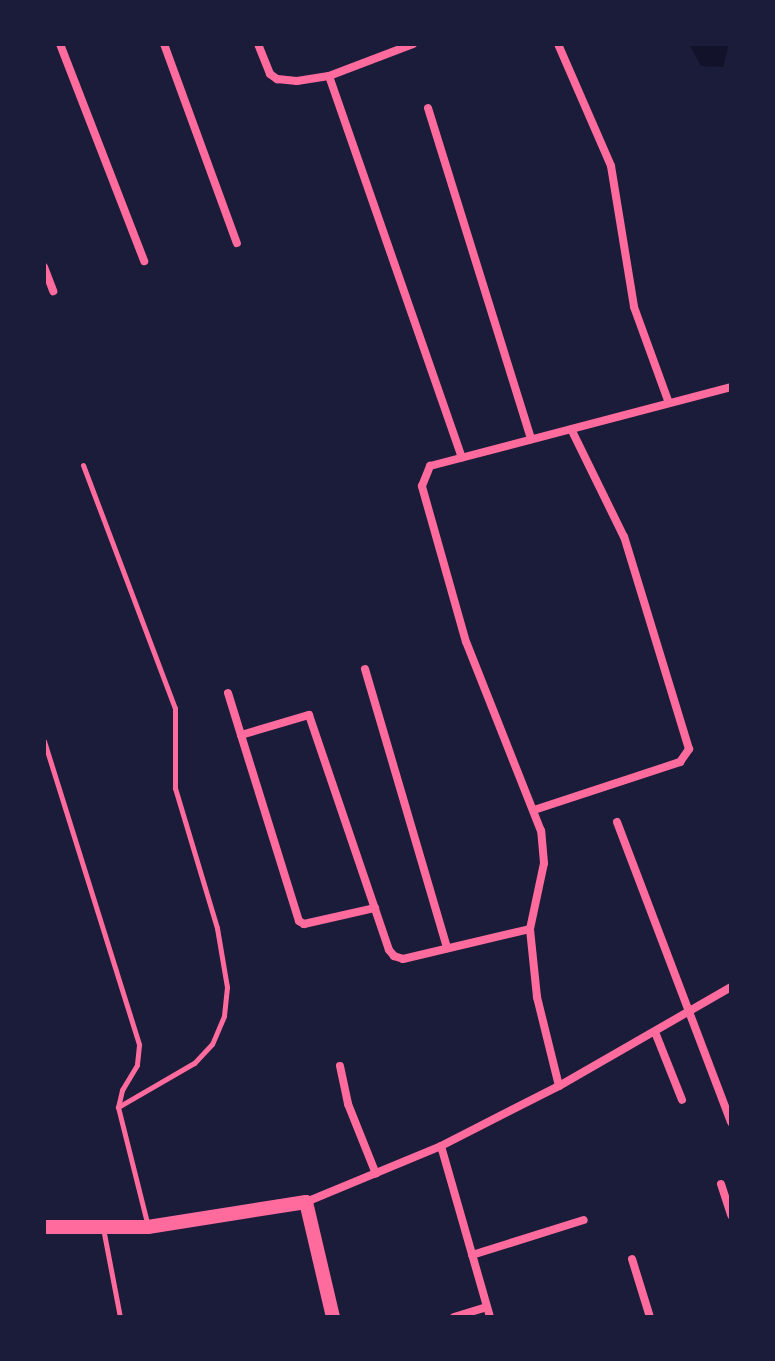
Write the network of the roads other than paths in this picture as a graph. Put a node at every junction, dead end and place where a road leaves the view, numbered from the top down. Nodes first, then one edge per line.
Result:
1 (60, 44) edge
2 (164, 44) edge
3 (258, 44) edge
4 (413, 44) edge
5 (558, 44) edge
6 (329, 76) junction
7 (428, 108) dead end
8 (237, 243) dead end
9 (144, 261) dead end
10 (44, 267) edge
11 (53, 291) dead end
12 (731, 387) edge
13 (669, 403) junction
14 (571, 429) junction
15 (531, 439) junction
16 (462, 458) junction
17 (83, 465) dead end
18 (365, 669) dead end
19 (228, 693) dead end
20 (241, 735) junction
21 (44, 741) edge
22 (534, 810) junction
23 (617, 822) dead end
24 (375, 908) junction
25 (530, 929) junction
26 (447, 948) junction
27 (731, 987) edge
28 (691, 1011) junction
29 (655, 1032) junction
30 (340, 1066) dead end
31 (559, 1086) junction
32 (682, 1100) dead end
33 (118, 1107) junction
34 (731, 1122) edge
35 (441, 1146) junction
36 (376, 1174) junction
37 (721, 1184) dead end
38 (306, 1202) junction
39 (731, 1215) edge
40 (584, 1220) dead end
41 (103, 1226) junction
42 (44, 1227) edge
43 (148, 1227) junction
44 (472, 1255) junction
45 (632, 1259) dead end
46 (487, 1307) junction
47 (120, 1317) edge
48 (333, 1317) edge
49 (454, 1317) edge
50 (490, 1317) edge
51 (650, 1317) edge

1 - 9 street
2 - 8 street
3 - 6 street
4 - 6 street
5 - 13 street
6 - 16 street
7 - 15 street
10 - 11 street
12 - 13 street
13 - 14 street
14 - 15 street
14 - 22 street
15 - 16 street
16 - 22 street
17 - 33 lane
18 - 26 street
19 - 20 street
20 - 24 street
20 - 24 street
21 - 33 lane
22 - 25 street
23 - 28 street
24 - 26 street
25 - 26 street
25 - 31 street
27 - 28 street
28 - 29 street
28 - 34 street
29 - 31 street
29 - 32 street
30 - 36 street
31 - 35 street
33 - 43 lane
35 - 36 street
35 - 44 street
36 - 38 street
37 - 39 street
38 - 43 street
38 - 48 street
40 - 44 street
41 - 42 street
41 - 43 street
41 - 47 lane
44 - 46 street
45 - 51 street
46 - 49 street
46 - 50 street

